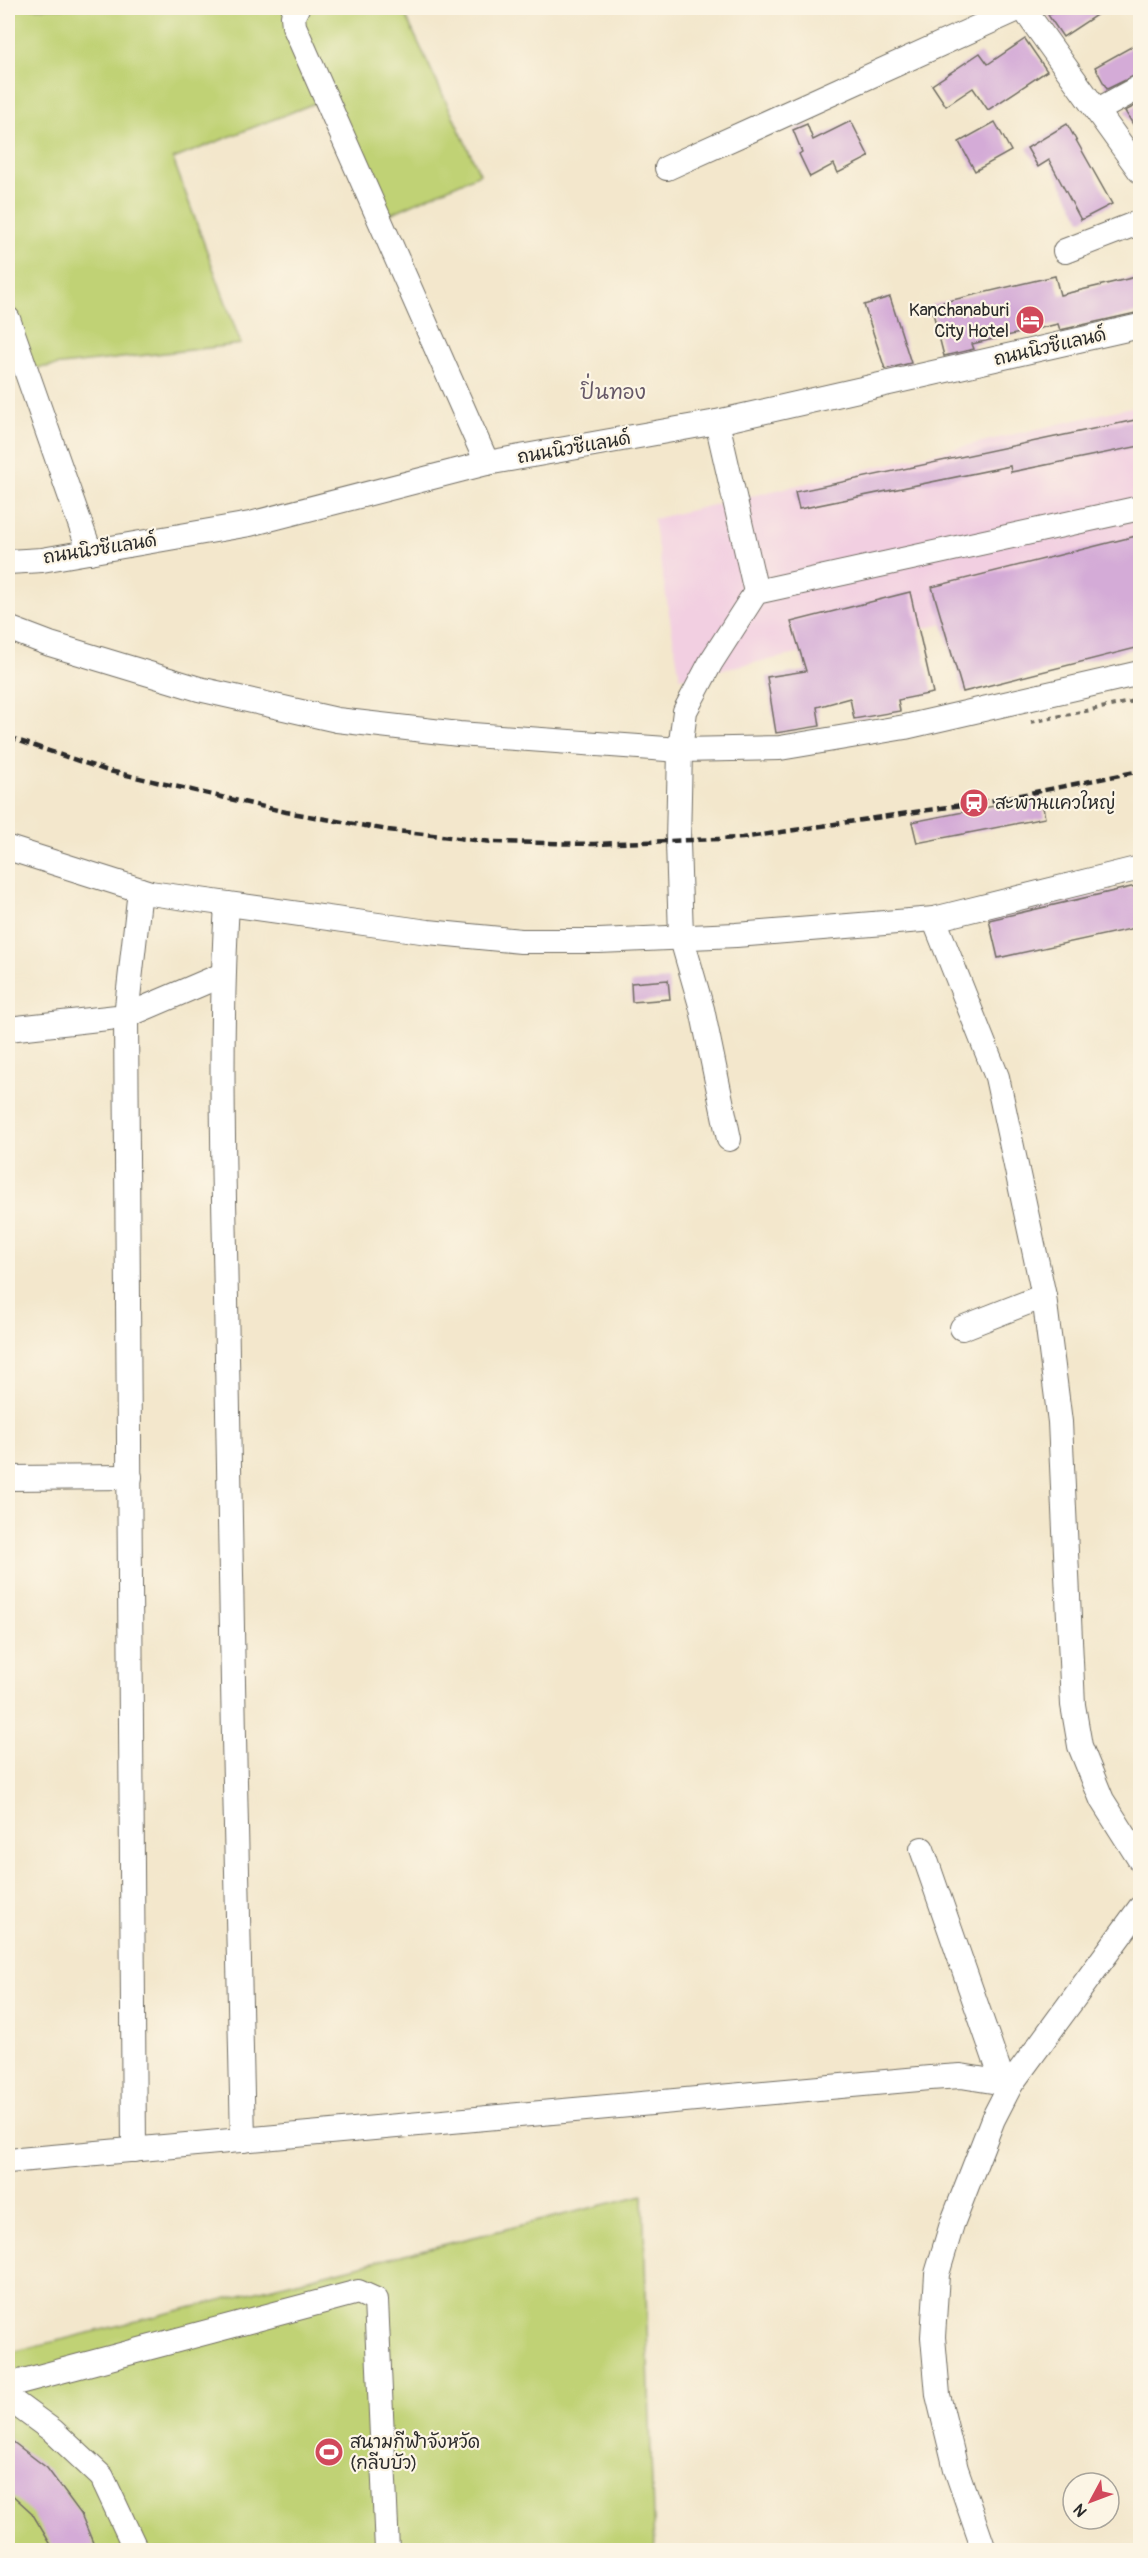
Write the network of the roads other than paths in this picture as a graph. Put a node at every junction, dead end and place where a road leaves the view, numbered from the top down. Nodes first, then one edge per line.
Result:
1 (297, 8) edge
2 (1021, 8) edge
3 (1140, 87) edge
4 (1098, 110) junction
5 (667, 168) dead end
6 (1140, 171) edge
7 (1140, 222) edge
8 (1065, 251) dead end
9 (8, 319) edge
10 (1140, 326) edge
11 (717, 422) junction
12 (487, 463) junction
13 (1140, 508) edge
14 (90, 552) junction
15 (8, 561) edge
16 (756, 592) junction
17 (8, 628) edge
18 (1140, 674) edge
19 (680, 750) junction
20 (8, 848) edge
21 (1140, 868) edge
22 (140, 890) junction
23 (227, 904) junction
24 (934, 919) junction
25 (681, 936) junction
26 (222, 975) junction
27 (126, 1016) junction
28 (8, 1029) edge
29 (729, 1139) dead end
30 (1044, 1296) junction
31 (962, 1328) dead end
32 (130, 1477) junction
33 (8, 1478) edge
34 (922, 1850) dead end
35 (1140, 1860) edge
36 (1140, 1908) edge
37 (1007, 2083) junction
38 (243, 2140) junction
39 (134, 2150) junction
40 (8, 2161) edge
41 (8, 2385) edge
42 (8, 2398) edge
43 (136, 2550) edge
44 (387, 2550) edge
45 (984, 2550) edge

1 - 12 street
2 - 4 street
2 - 5 street
3 - 4 street
4 - 6 street
7 - 8 street
9 - 14 street
10 - 11 street, ถนนนิวซีแลนด์
11 - 12 street, ถนนนิวซีแลนด์
11 - 16 street
12 - 14 street, ถนนนิวซีแลนด์
13 - 16 street
14 - 15 street, ถนนนิวซีแลนด์
16 - 19 street
17 - 19 street
18 - 19 street
19 - 25 street
20 - 22 street
21 - 24 street
22 - 23 street
22 - 27 street
23 - 25 street
23 - 26 street
24 - 25 street
24 - 30 street
25 - 29 street
26 - 27 street
26 - 38 street
27 - 28 street
27 - 32 street
30 - 31 street
30 - 35 street
32 - 33 street
32 - 39 street
34 - 37 street
36 - 37 street
37 - 38 street
37 - 45 street
38 - 39 street
39 - 40 street
41 - 44 street
42 - 43 street

